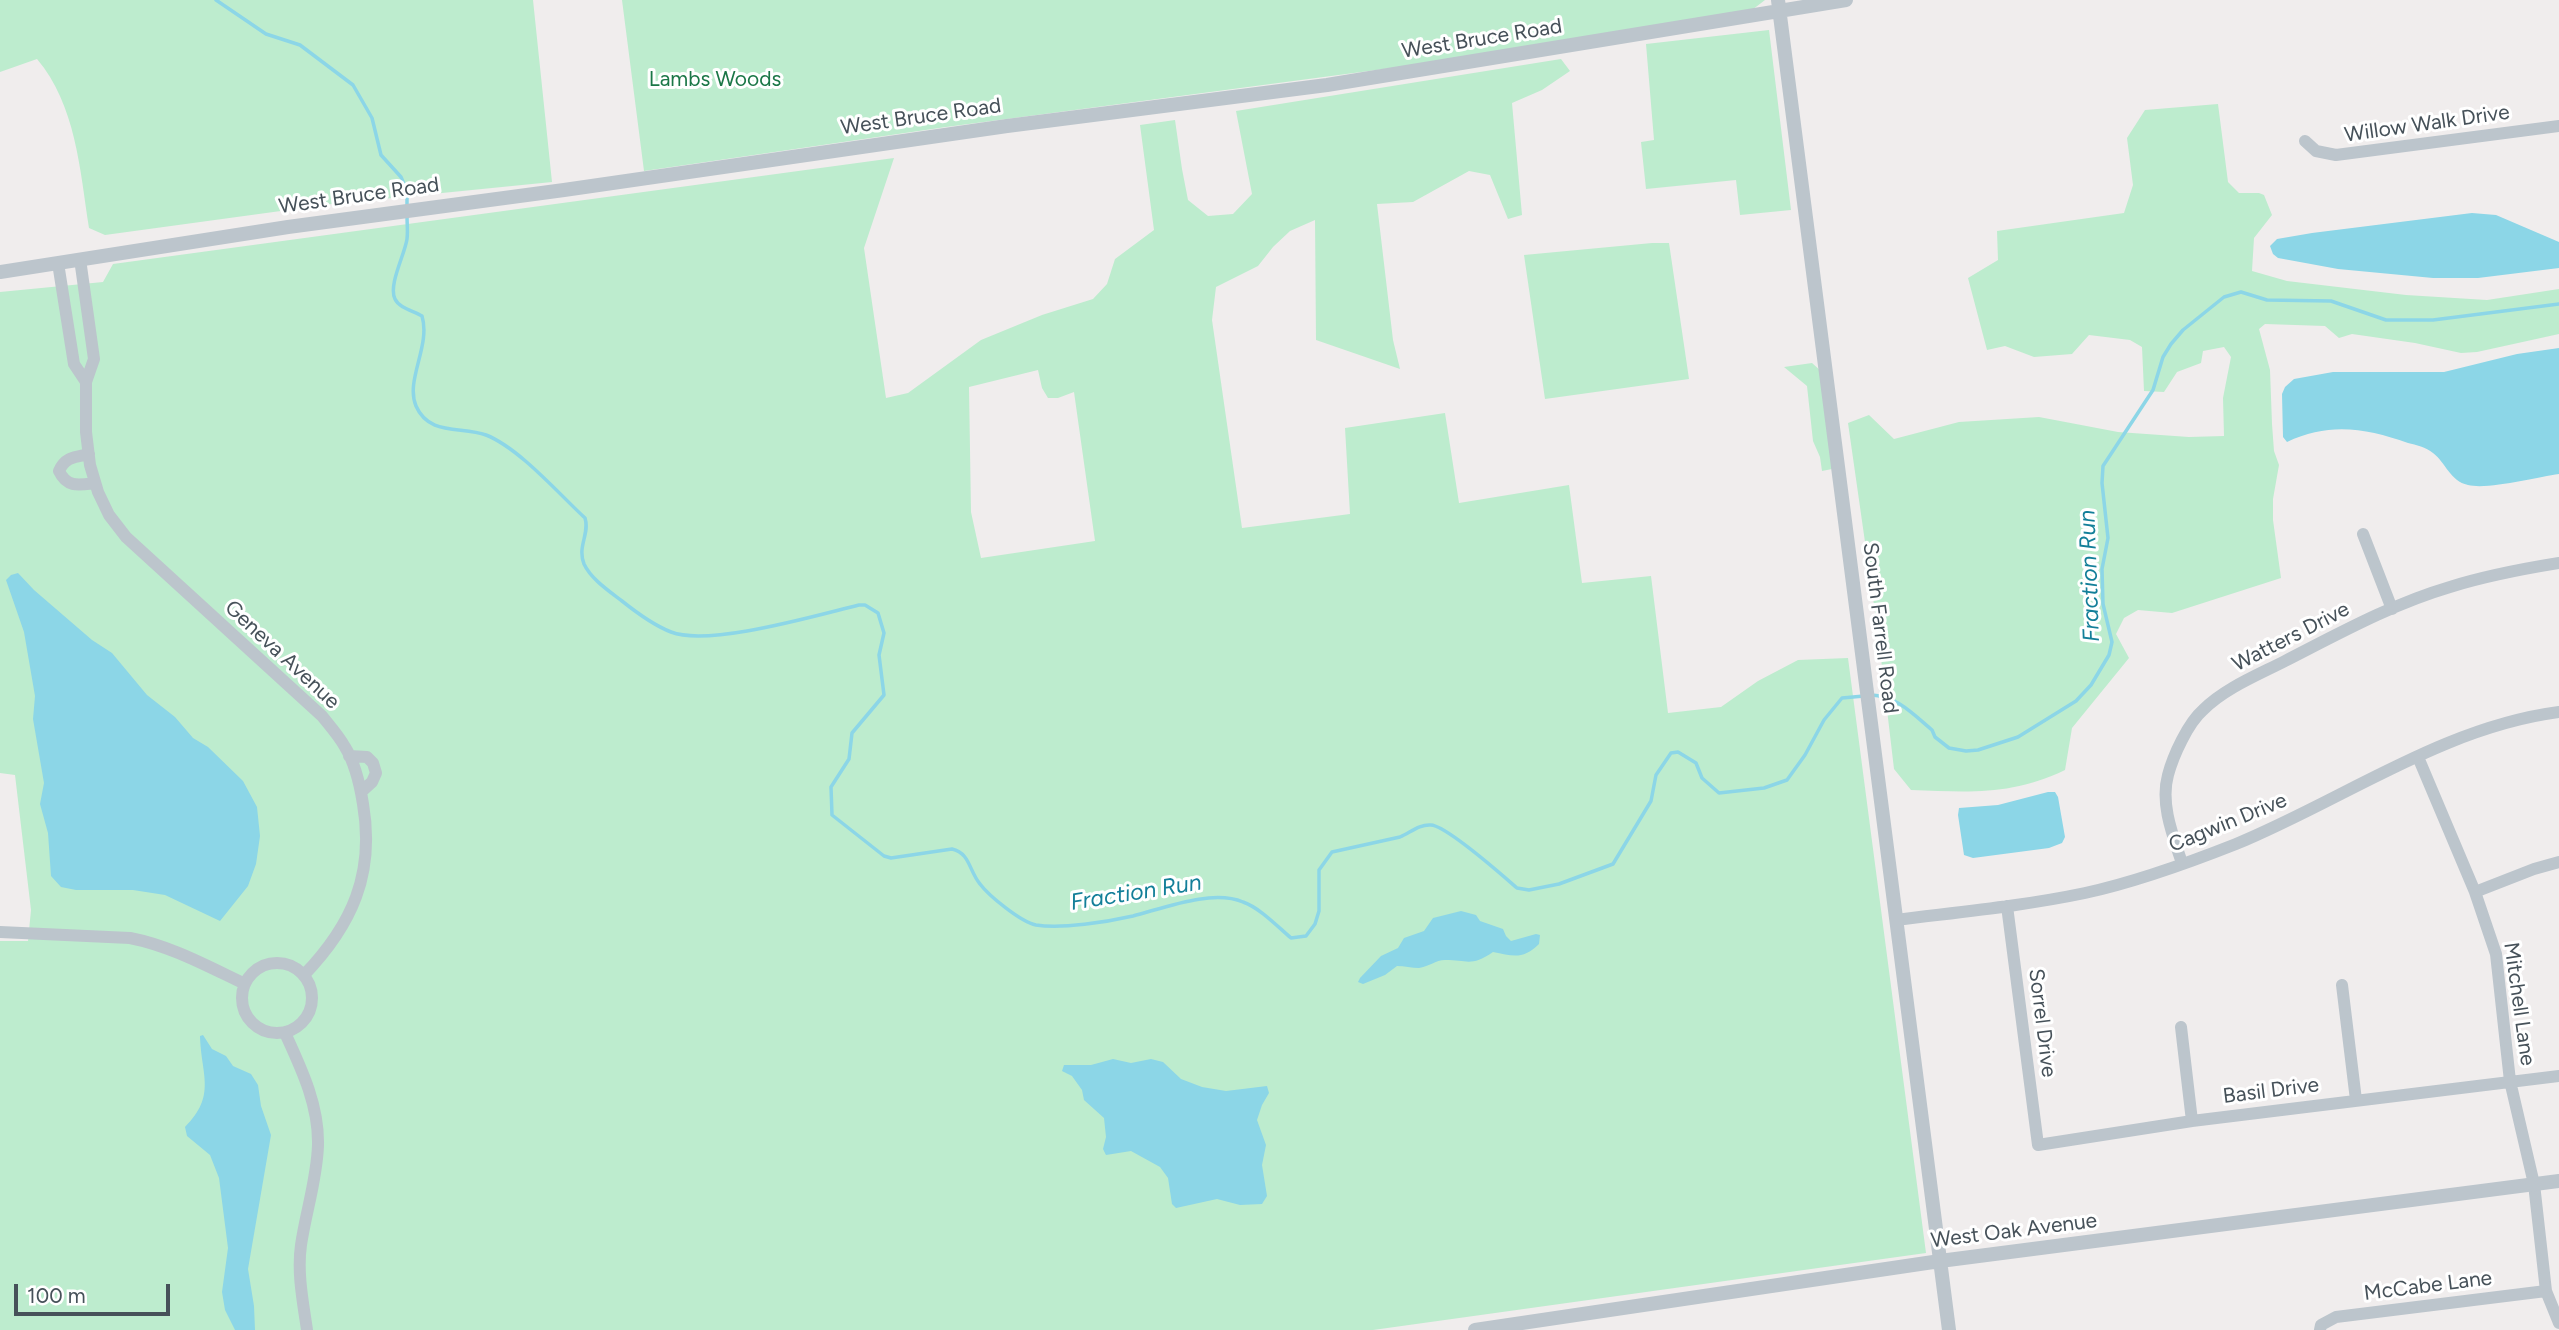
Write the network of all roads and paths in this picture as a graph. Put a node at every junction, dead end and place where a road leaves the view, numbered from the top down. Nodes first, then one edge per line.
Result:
1 (1846, 0) edge
2 (1779, 5) edge
3 (2559, 126) edge
4 (2305, 141) dead end
5 (80, 259) junction
6 (58, 262) junction
7 (0, 272) edge
8 (86, 382) junction
9 (89, 454) junction
10 (95, 483) junction
11 (2363, 534) dead end
12 (2559, 563) edge
13 (2392, 608) junction
14 (2559, 712) edge
15 (349, 756) junction
16 (2418, 757) junction
17 (362, 792) junction
18 (2559, 862) edge
19 (2182, 863) junction
20 (2476, 892) junction
21 (2007, 906) junction
22 (1896, 920) junction
23 (0, 932) edge
24 (304, 975) junction
25 (245, 984) junction
26 (2342, 985) dead end
27 (2181, 1027) dead end
28 (285, 1033) junction
29 (2559, 1076) edge
30 (2511, 1081) junction
31 (2356, 1100) junction
32 (2192, 1121) junction
33 (2038, 1145) joint
34 (2559, 1181) edge
35 (2534, 1184) junction
36 (1940, 1261) junction
37 (2546, 1291) junction
38 (2559, 1323) edge
39 (307, 1330) edge
40 (1475, 1330) edge
41 (1949, 1330) edge
42 (2320, 1330) edge

1 - 2 street, West Bruce Road
2 - 5 street, West Bruce Road
2 - 22 street, South Farrell Road
3 - 4 street, Willow Walk Drive
5 - 6 street, West Bruce Road
5 - 8 street, Geneva Avenue
6 - 7 street, West Bruce Road
6 - 8 street, Geneva Avenue
8 - 9 street, Geneva Avenue
9 - 10 street, Geneva Avenue
9 - 10 street
10 - 15 street, Geneva Avenue
11 - 13 street
12 - 13 street, Watters Drive
13 - 19 street, Watters Drive
14 - 16 street, Cagwin Drive
15 - 17 street, Geneva Avenue
15 - 17 street
16 - 19 street, Cagwin Drive
16 - 20 street, Mitchell Lane
17 - 24 street, Geneva Avenue
18 - 20 street
19 - 21 street, Cagwin Drive
20 - 30 street, Mitchell Lane
21 - 22 street, Cagwin Drive
21 - 33 street, Sorrel Drive
22 - 36 street, South Farrell Road
23 - 25 street
24 - 25 street
24 - 28 street
25 - 28 street
26 - 31 street
27 - 32 street
28 - 39 street
29 - 30 street, Basil Drive
30 - 31 street, Basil Drive
30 - 35 street, Mitchell Lane
31 - 32 street, Basil Drive
32 - 33 street, Basil Drive
34 - 35 street, West Oak Avenue
35 - 36 street, West Oak Avenue
35 - 37 street, Mitchell Lane
36 - 40 street, West Oak Avenue
36 - 41 street, South Farrell Road
37 - 38 street, Mitchell Lane
37 - 42 street, McCabe Lane

